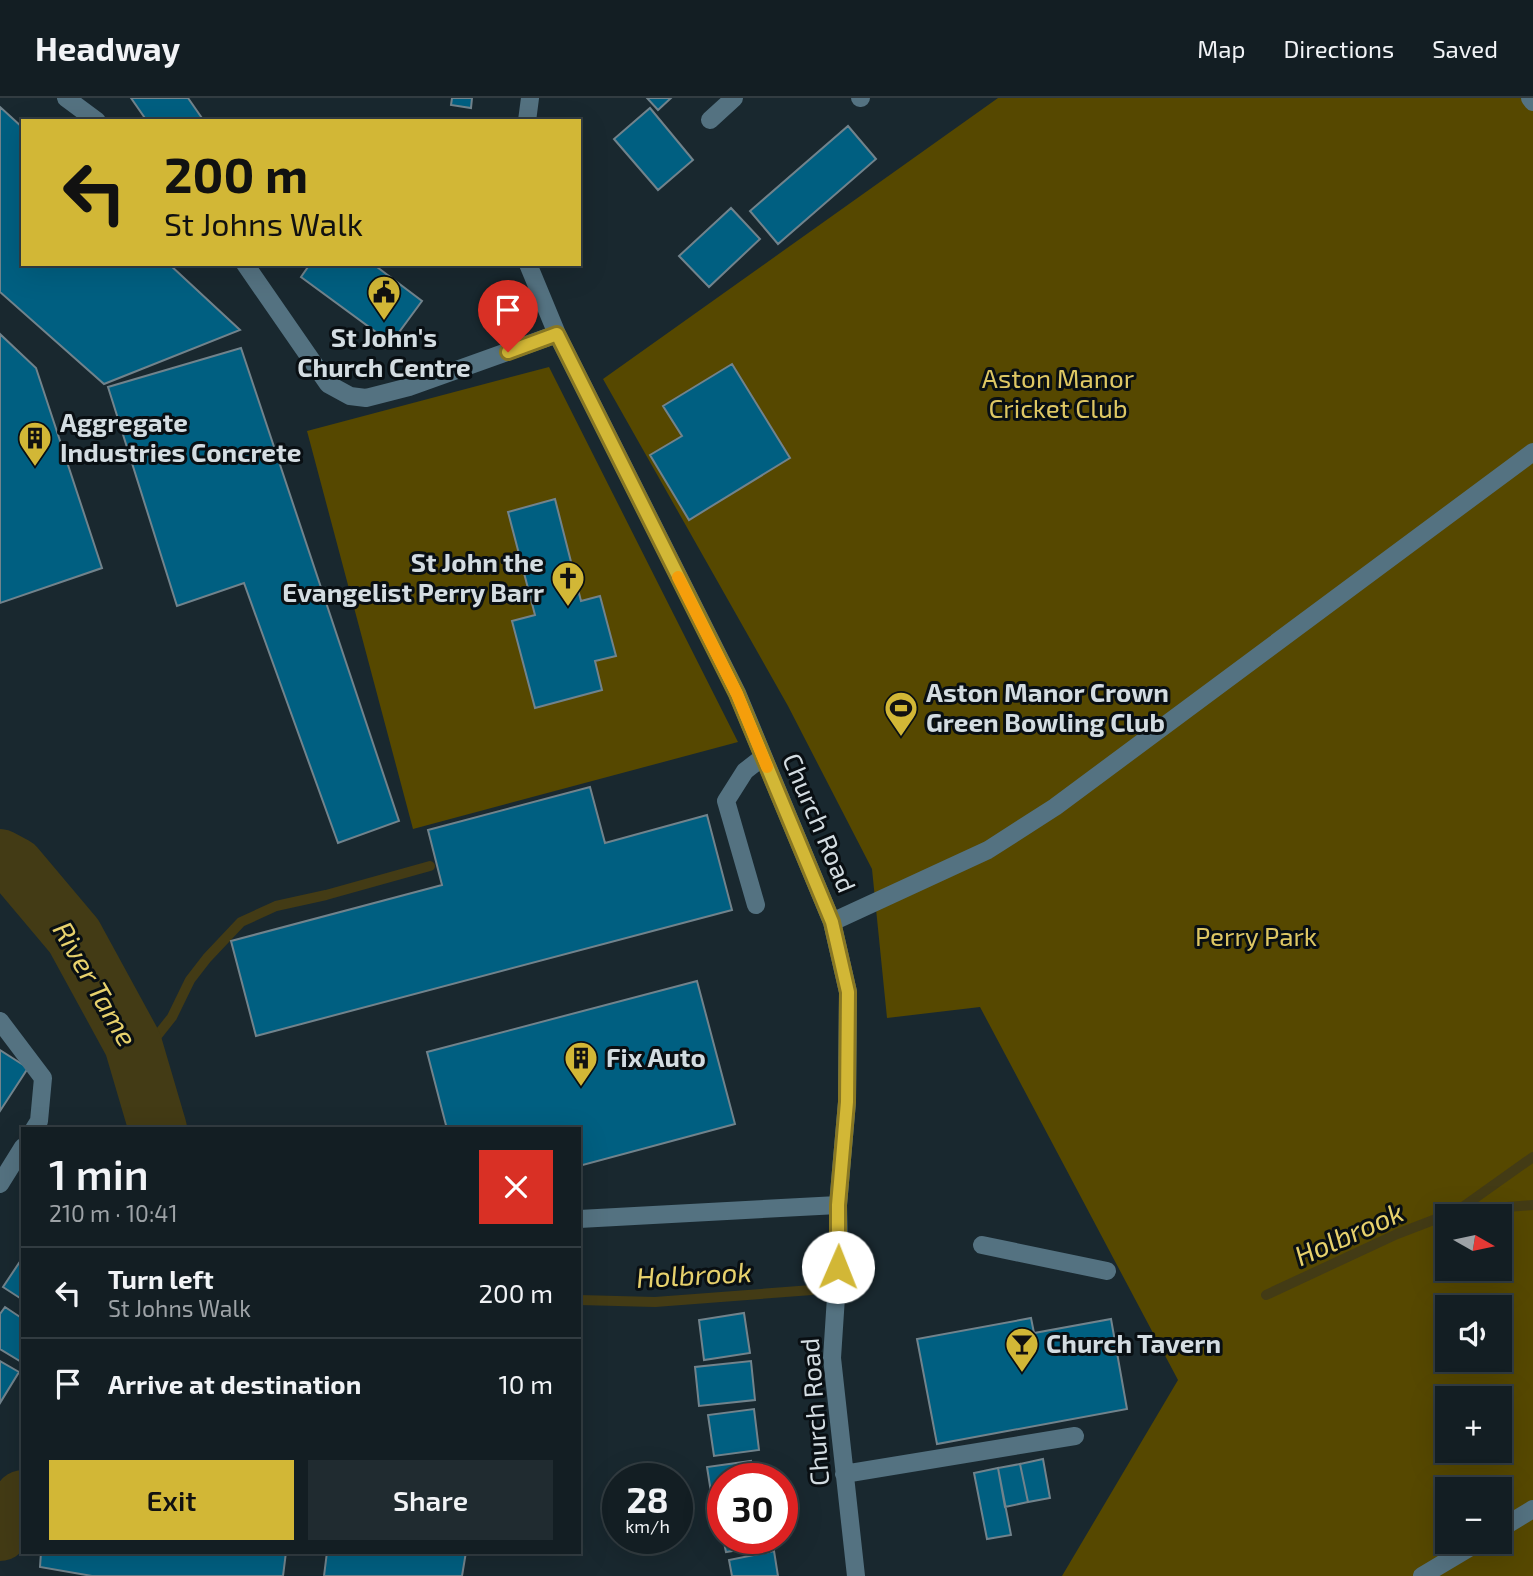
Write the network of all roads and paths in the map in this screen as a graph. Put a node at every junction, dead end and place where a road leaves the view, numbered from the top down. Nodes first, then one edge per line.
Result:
1 (66, 98) edge
2 (530, 98) edge
3 (734, 98) edge
4 (94, 119) edge
5 (527, 119) edge
6 (710, 120) dead end
7 (246, 266) edge
8 (529, 266) edge
9 (557, 334) junction
10 (1533, 452) edge
11 (763, 757) junction
12 (756, 905) dead end
13 (832, 922) junction
14 (0, 1021) edge
15 (35, 1127) edge
16 (21, 1150) edge
17 (0, 1184) edge
18 (838, 1205) junction
19 (581, 1219) edge
20 (982, 1245) dead end
21 (1107, 1271) dead end
22 (1075, 1436) dead end
23 (844, 1474) junction
24 (1533, 1509) edge
25 (1512, 1522) edge
26 (1459, 1554) edge
27 (856, 1576) edge
28 (1422, 1576) edge

1 - 4 street
2 - 5 street
3 - 6 street
7 - 9 street
8 - 9 street, Church Road
9 - 11 street, Church Road
10 - 13 street
11 - 12 street
11 - 13 street, Church Road
13 - 18 street, Church Road
14 - 15 street
16 - 17 street
18 - 19 street
18 - 23 street, Church Road
20 - 21 street
22 - 23 street
23 - 27 street, Church Road
24 - 25 street
26 - 28 street

